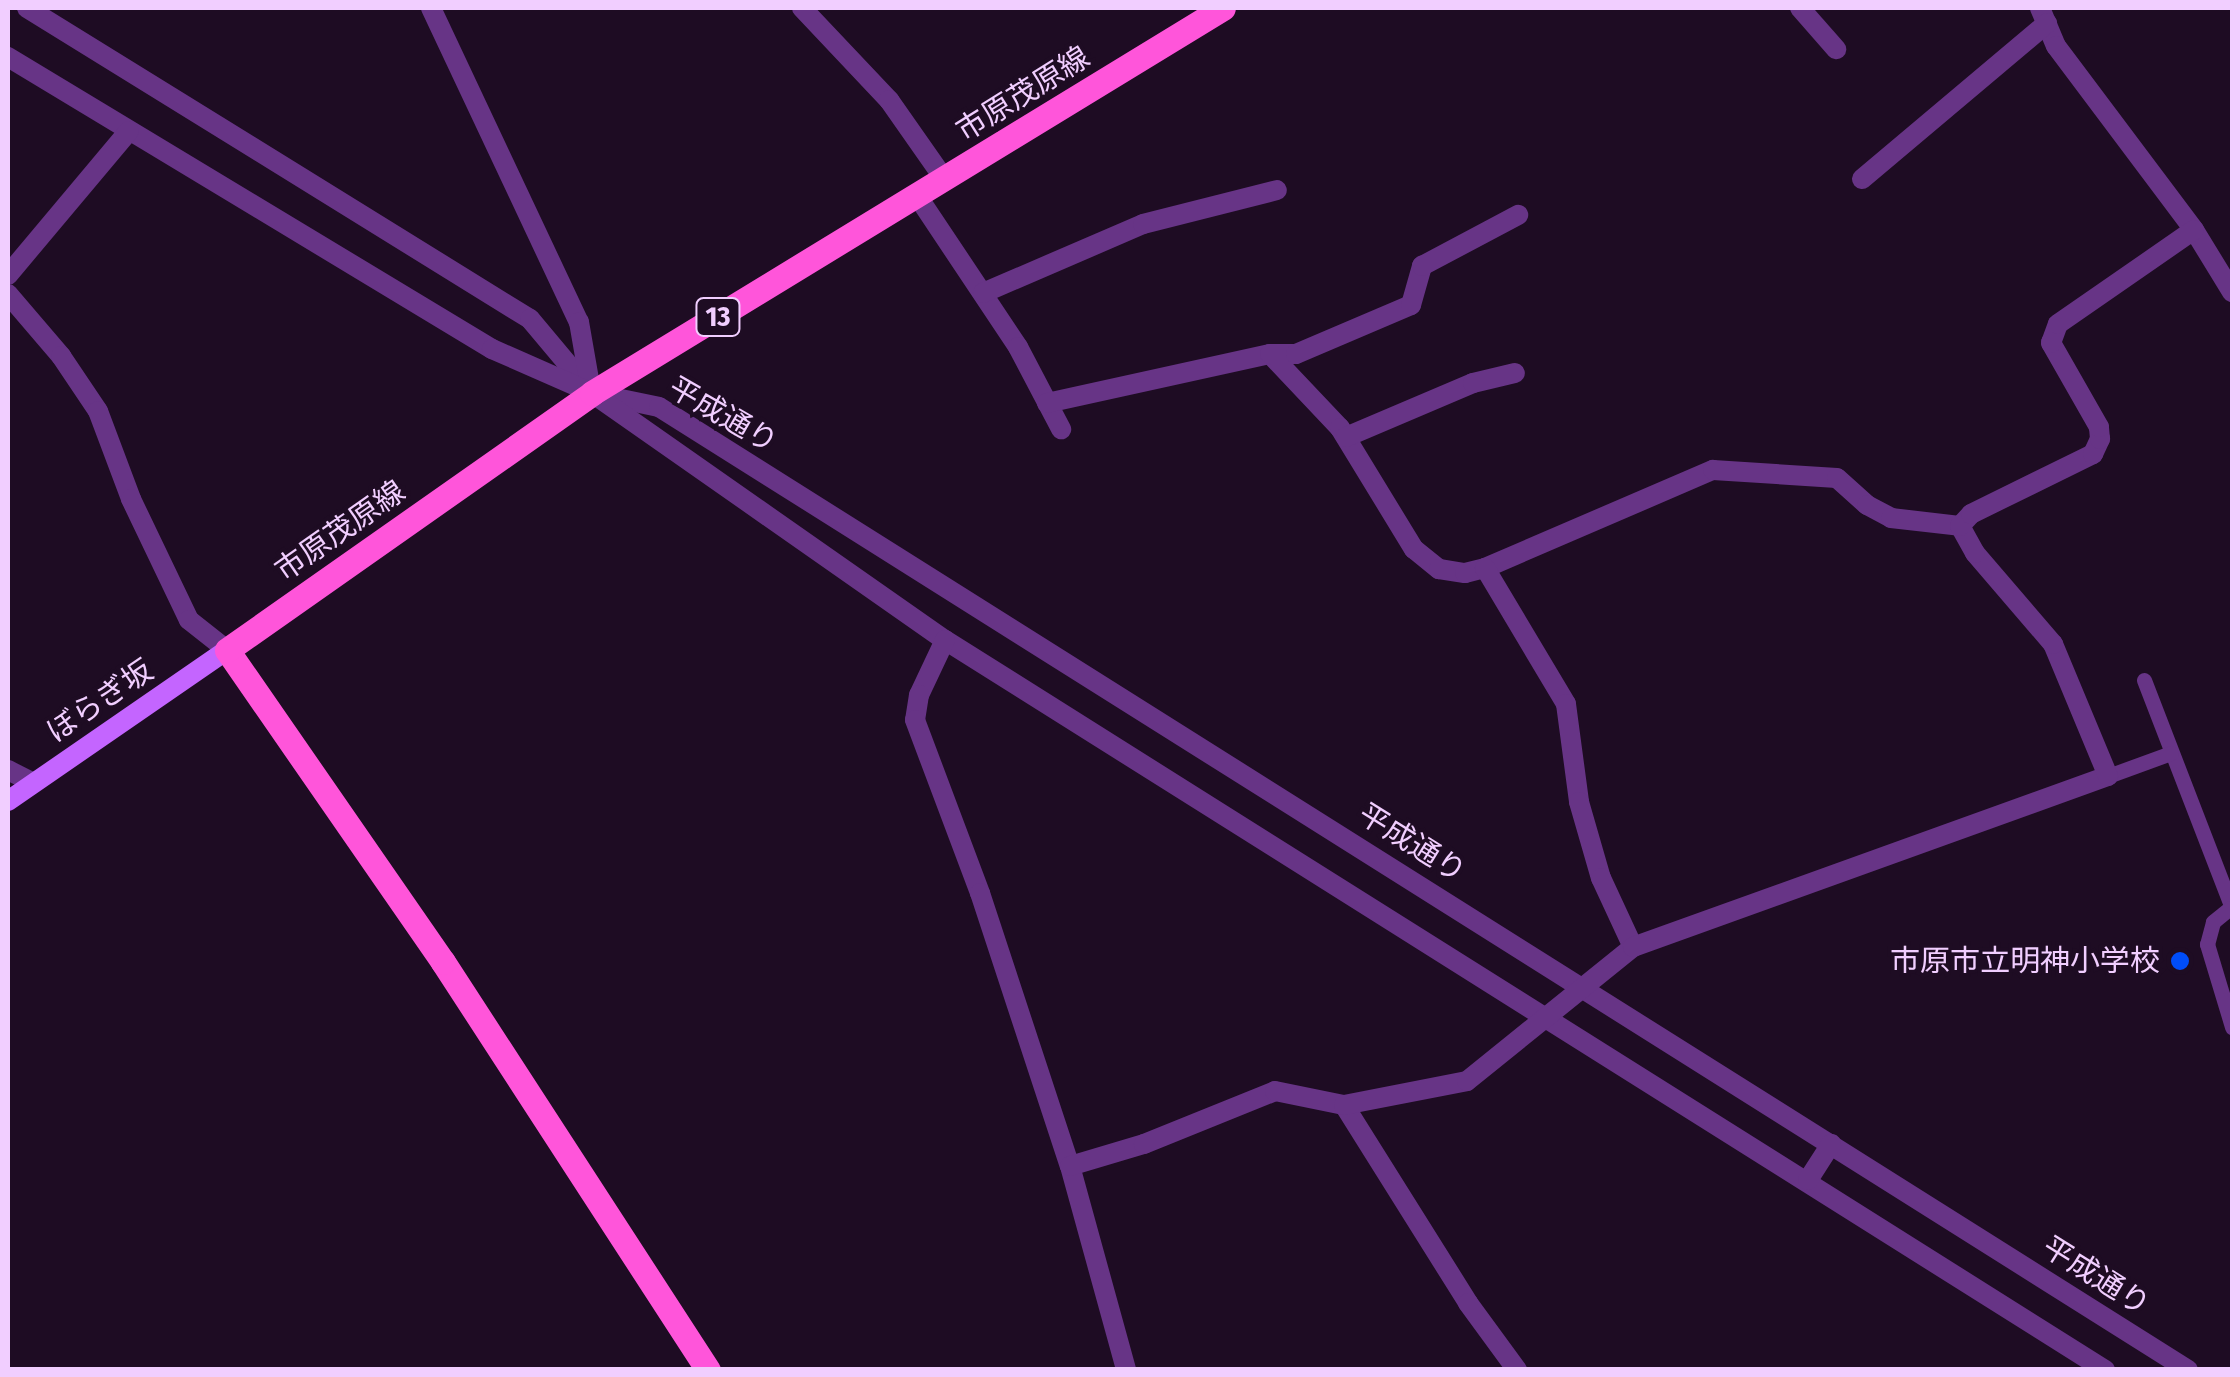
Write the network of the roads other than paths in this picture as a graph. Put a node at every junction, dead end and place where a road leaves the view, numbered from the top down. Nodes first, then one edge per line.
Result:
1 (27, 8) edge
2 (431, 8) edge
3 (802, 8) edge
4 (1224, 8) edge
5 (1800, 8) edge
6 (2043, 16) edge
7 (1836, 49) dead end
8 (8, 57) edge
9 (129, 132) junction
10 (1862, 178) dead end
11 (945, 180) junction
12 (1277, 190) dead end
13 (918, 197) junction
14 (1518, 216) dead end
15 (2194, 230) junction
16 (8, 275) edge
17 (2232, 292) edge
18 (984, 293) junction
19 (8, 294) edge
20 (1270, 354) junction
21 (1515, 373) dead end
22 (592, 394) junction
23 (1047, 403) junction
24 (1060, 429) dead end
25 (1346, 437) junction
26 (1960, 526) junction
27 (1485, 568) junction
28 (946, 640) junction
29 (228, 650) junction
30 (2144, 680) dead end
31 (2172, 753) junction
32 (8, 770) edge
33 (2108, 776) junction
34 (34, 783) junction
35 (8, 801) edge
36 (2231, 908) edge
37 (1632, 947) junction
38 (1584, 986) junction
39 (1548, 1015) junction
40 (2232, 1028) edge
41 (1344, 1105) junction
42 (1832, 1144) junction
43 (1070, 1166) junction
44 (1808, 1180) junction
45 (708, 1370) edge
46 (1126, 1370) edge
47 (1517, 1370) edge
48 (2105, 1370) edge
49 (2188, 1370) edge

1 - 22 street, 平成通り
2 - 22 street
3 - 11 street
4 - 11 main road, 市原茂原線 / 13
5 - 7 street
6 - 10 street
6 - 15 street
8 - 9 street, 平成通り
9 - 16 street
9 - 22 street, 平成通り
11 - 13 main road, 市原茂原線 / 13
12 - 18 street
13 - 18 street
13 - 22 main road, 市原茂原線 / 13
14 - 20 street
15 - 17 street
15 - 26 street
18 - 23 street
19 - 29 street
20 - 23 street
20 - 25 street
21 - 25 street
22 - 28 street, 平成通り
22 - 29 main road, 市原茂原線 / 13
22 - 38 street, 平成通り
23 - 24 street
25 - 27 street
26 - 27 street
26 - 33 street
27 - 37 street
28 - 39 street, 平成通り
28 - 43 street
29 - 34 street, ぼらぎ坂
29 - 45 main road
30 - 31 lane
31 - 33 lane
31 - 36 lane
32 - 34 street
33 - 37 street
34 - 35 street, ぼらぎ坂
36 - 40 lane
37 - 38 street
38 - 39 street
38 - 42 street, 平成通り
39 - 41 street
39 - 44 street, 平成通り
41 - 43 street
41 - 47 street
42 - 44 street
42 - 49 street, 平成通り
43 - 46 street
44 - 48 street, 平成通り

